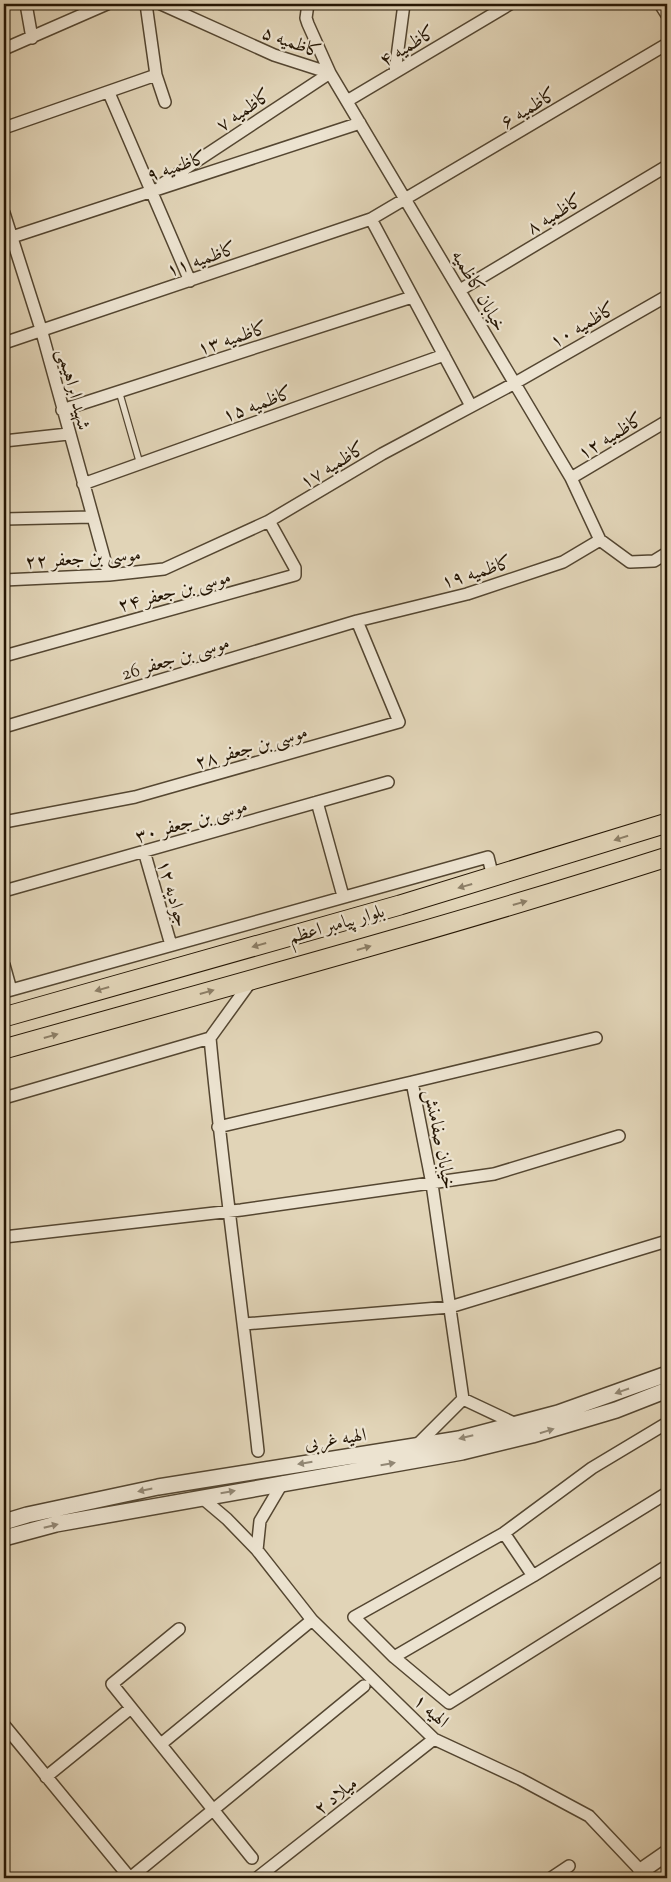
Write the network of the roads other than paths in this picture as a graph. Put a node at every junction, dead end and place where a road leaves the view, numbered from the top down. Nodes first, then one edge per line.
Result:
1 (26, 4) edge
2 (107, 4) edge
3 (146, 4) edge
4 (161, 4) edge
5 (308, 4) edge
6 (404, 4) edge
7 (510, 4) edge
8 (660, 4) edge
9 (188, 10) edge
10 (667, 15) edge
11 (32, 38) junction
12 (667, 44) edge
13 (4, 49) edge
14 (330, 72) junction
15 (395, 72) junction
16 (156, 75) junction
17 (109, 93) junction
18 (347, 101) junction
19 (165, 102) dead end
20 (360, 123) junction
21 (4, 128) edge
22 (667, 166) edge
23 (151, 192) junction
24 (407, 200) junction
25 (4, 213) edge
26 (372, 219) junction
27 (8, 239) edge
28 (190, 281) junction
29 (460, 290) junction
30 (667, 296) edge
31 (412, 297) junction
32 (41, 329) junction
33 (4, 343) edge
34 (444, 355) junction
35 (515, 383) junction
36 (119, 391) junction
37 (471, 406) junction
38 (62, 410) junction
39 (667, 421) edge
40 (68, 434) junction
41 (4, 441) edge
42 (140, 464) junction
43 (571, 478) junction
44 (83, 484) junction
45 (92, 517) junction
46 (4, 519) edge
47 (269, 521) junction
48 (600, 540) junction
49 (667, 553) edge
50 (164, 568) joint
51 (109, 575) junction
52 (4, 580) edge
53 (357, 621) junction
54 (4, 656) edge
55 (4, 727) edge
56 (388, 782) dead end
57 (317, 802) junction
58 (4, 822) edge
59 (667, 823) edge
60 (144, 851) junction
61 (667, 856) edge
62 (494, 877) junction
63 (4, 891) edge
64 (343, 896) junction
65 (171, 945) junction
66 (4, 965) edge
67 (253, 979) junction
68 (7, 991) edge
69 (4, 1017) edge
70 (210, 1038) junction
71 (596, 1038) dead end
72 (4, 1049) edge
73 (412, 1082) junction
74 (4, 1098) edge
75 (218, 1127) junction
76 (619, 1136) dead end
77 (432, 1184) junction
78 (230, 1211) junction
79 (4, 1237) edge
80 (667, 1241) edge
81 (450, 1307) junction
82 (244, 1324) junction
83 (667, 1374) edge
84 (667, 1390) edge
85 (462, 1399) junction
86 (667, 1423) edge
87 (516, 1424) junction
88 (416, 1445) junction
89 (258, 1451) dead end
90 (284, 1482) junction
91 (667, 1492) edge
92 (201, 1497) junction
93 (4, 1522) edge
94 (504, 1533) junction
95 (4, 1538) edge
96 (256, 1550) junction
97 (667, 1566) edge
98 (533, 1576) junction
99 (312, 1620) junction
100 (179, 1629) dead end
101 (394, 1657) junction
102 (364, 1686) dead end
103 (131, 1708) junction
104 (4, 1725) edge
105 (434, 1739) junction
106 (161, 1744) junction
107 (46, 1777) junction
108 (213, 1810) junction
109 (667, 1853) edge
110 (252, 1858) dead end
111 (569, 1866) dead end
112 (271, 1874) edge
113 (643, 1874) edge
114 (257, 1878) edge
115 (551, 1878) edge

1 - 11 street
2 - 11 street
3 - 16 street
4 - 9 street, کاظمیه ۵
5 - 14 street, خیابان کاظمیه
6 - 15 street
7 - 15 street, کاظمیه ۴
8 - 10 street
9 - 14 street, کاظمیه ۵
11 - 13 street
12 - 24 street, کاظمیه ۶
14 - 18 street, خیابان کاظمیه
14 - 23 street, کاظمیه ۷
15 - 18 street, کاظمیه ۴
16 - 17 street
16 - 19 street
17 - 21 street
17 - 23 street
18 - 20 street, خیابان کاظمیه
20 - 23 street, کاظمیه ۹
20 - 24 street, خیابان کاظمیه
22 - 29 street, کاظمیه ۸
23 - 27 street, کاظمیه ۹
23 - 28 street
24 - 26 street, کاظمیه ۱۱
24 - 29 street, خیابان کاظمیه
25 - 27 street, شهید ابراهیمی
26 - 28 street, کاظمیه ۱۱
26 - 31 street
27 - 32 street, شهید ابراهیمی
28 - 32 street, کاظمیه ۱۱
29 - 35 street, خیابان کاظمیه
30 - 35 street, کاظمیه ۱۰
31 - 34 street
31 - 36 street, کاظمیه ۱۳
32 - 33 street, کاظمیه ۱۱
32 - 38 street, شهید ابراهیمی
34 - 37 street
34 - 42 street, کاظمیه ۱۵
35 - 37 street, کاظمیه ۱۷
35 - 43 street, خیابان کاظمیه
36 - 38 street, کاظمیه ۱۳
36 - 42 lane
37 - 47 street, کاظمیه ۱۷
38 - 40 street, شهید ابراهیمی
39 - 43 street, کاظمیه ۱۲
40 - 41 street
40 - 44 street, شهید ابراهیمی
42 - 44 street, کاظمیه ۱۵
43 - 48 street, خیابان کاظمیه
44 - 45 street, شهید ابراهیمی
45 - 46 street
45 - 51 street, شهید ابراهیمی
47 - 50 street, کاظمیه ۱۷
47 - 54 street, موسی بن جعفر ۲۴
48 - 49 street, خیابان کاظمیه
48 - 53 street, کاظمیه ۱۹
50 - 51 street, موسی بن جعفر ۲۲
51 - 52 street, موسی بن جعفر ۲۲
53 - 55 street, موسی بن جعفر 26
53 - 58 street, موسی بن جعفر ۲۸
56 - 57 street, موسی بن جعفر ۳۰
57 - 60 street, موسی بن جعفر ۳۰
57 - 64 street
59 -> 62 main road, بلوار پیامبر اعظم
60 - 63 street, موسی بن جعفر ۳۰
60 - 65 street, جوادیه ۱۲
67 -> 61 main road, بلوار پیامبر اعظم
62 - 64 street
62 -> 69 main road, بلوار پیامبر اعظم
64 - 65 street
65 - 68 street
66 - 68 street
67 - 70 street
72 -> 67 main road, بلوار پیامبر اعظم
70 - 74 street
70 - 75 street
71 - 73 street
73 - 75 street, خیابان صفامنش
73 - 77 street, خیابان صفامنش
75 - 78 street
76 - 77 street
77 - 78 street
77 - 81 street, خیابان صفامنش
78 - 79 street
78 - 82 street
80 - 81 street
81 - 82 street
81 - 85 street, خیابان صفامنش
82 - 89 street
83 -> 87 street, الهیه غربی
90 -> 84 street, الهیه غربی
85 - 87 street
85 - 88 street
86 - 94 street
87 -> 88 street, الهیه غربی
88 -> 93 street, الهیه غربی
92 -> 90 street, الهیه غربی
90 - 96 street
91 - 98 street
95 -> 92 street, الهیه غربی
92 - 96 street, الهیه ۱
94 - 98 street
94 - 101 street
96 - 99 street, الهیه ۱
97 - 101 street
98 - 101 street
99 - 105 street, الهیه ۱
99 - 106 street
100 - 103 street
102 - 108 street
103 - 106 street
103 - 107 street
104 - 107 street
105 - 112 street, میلاد ۲
105 - 113 street, الهیه ۱
106 - 108 street
107 - 108 street
108 - 110 street
109 - 113 street
111 - 115 street
112 - 114 street, میلاد ۲

